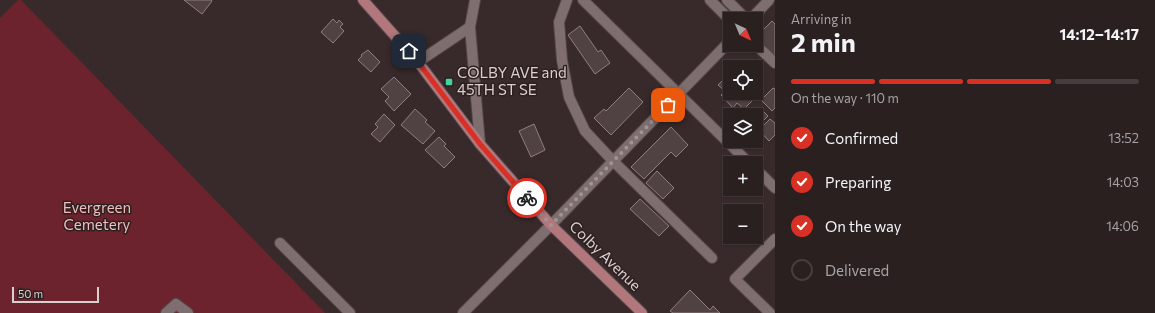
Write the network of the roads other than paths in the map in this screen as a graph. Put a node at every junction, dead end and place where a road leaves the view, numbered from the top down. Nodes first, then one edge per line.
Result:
1 (363, 0) edge
2 (475, 0) edge
3 (567, 0) edge
4 (583, 0) edge
5 (710, 0) edge
6 (727, 0) edge
7 (769, 0) edge
8 (739, 12) edge
9 (758, 12) edge
10 (723, 13) edge
11 (470, 27) junction
12 (723, 48) edge
13 (763, 52) edge
14 (418, 62) junction
15 (775, 63) edge
16 (679, 94) junction
17 (480, 144) junction
18 (743, 156) edge
19 (613, 161) junction
20 (763, 175) edge
21 (774, 184) edge
22 (551, 225) junction
23 (775, 239) edge
24 (280, 243) dead end
25 (712, 258) dead end
26 (166, 313) edge
27 (188, 313) edge
28 (350, 313) edge
29 (463, 313) edge
30 (642, 313) edge
31 (770, 313) edge

1 - 14 main road, Colby Avenue
2 - 11 street
3 - 19 street
4 - 16 street
5 - 10 street
6 - 8 street
7 - 9 street
11 - 14 street
11 - 17 street
12 - 16 street
13 - 15 street
14 - 17 main road, Colby Avenue
16 - 18 street
16 - 19 street
17 - 22 main road, Colby Avenue
19 - 22 street
19 - 25 street
20 - 21 street
22 - 29 street
22 - 30 main road, Colby Avenue
23 - 31 street
24 - 28 street
26 - 27 street

